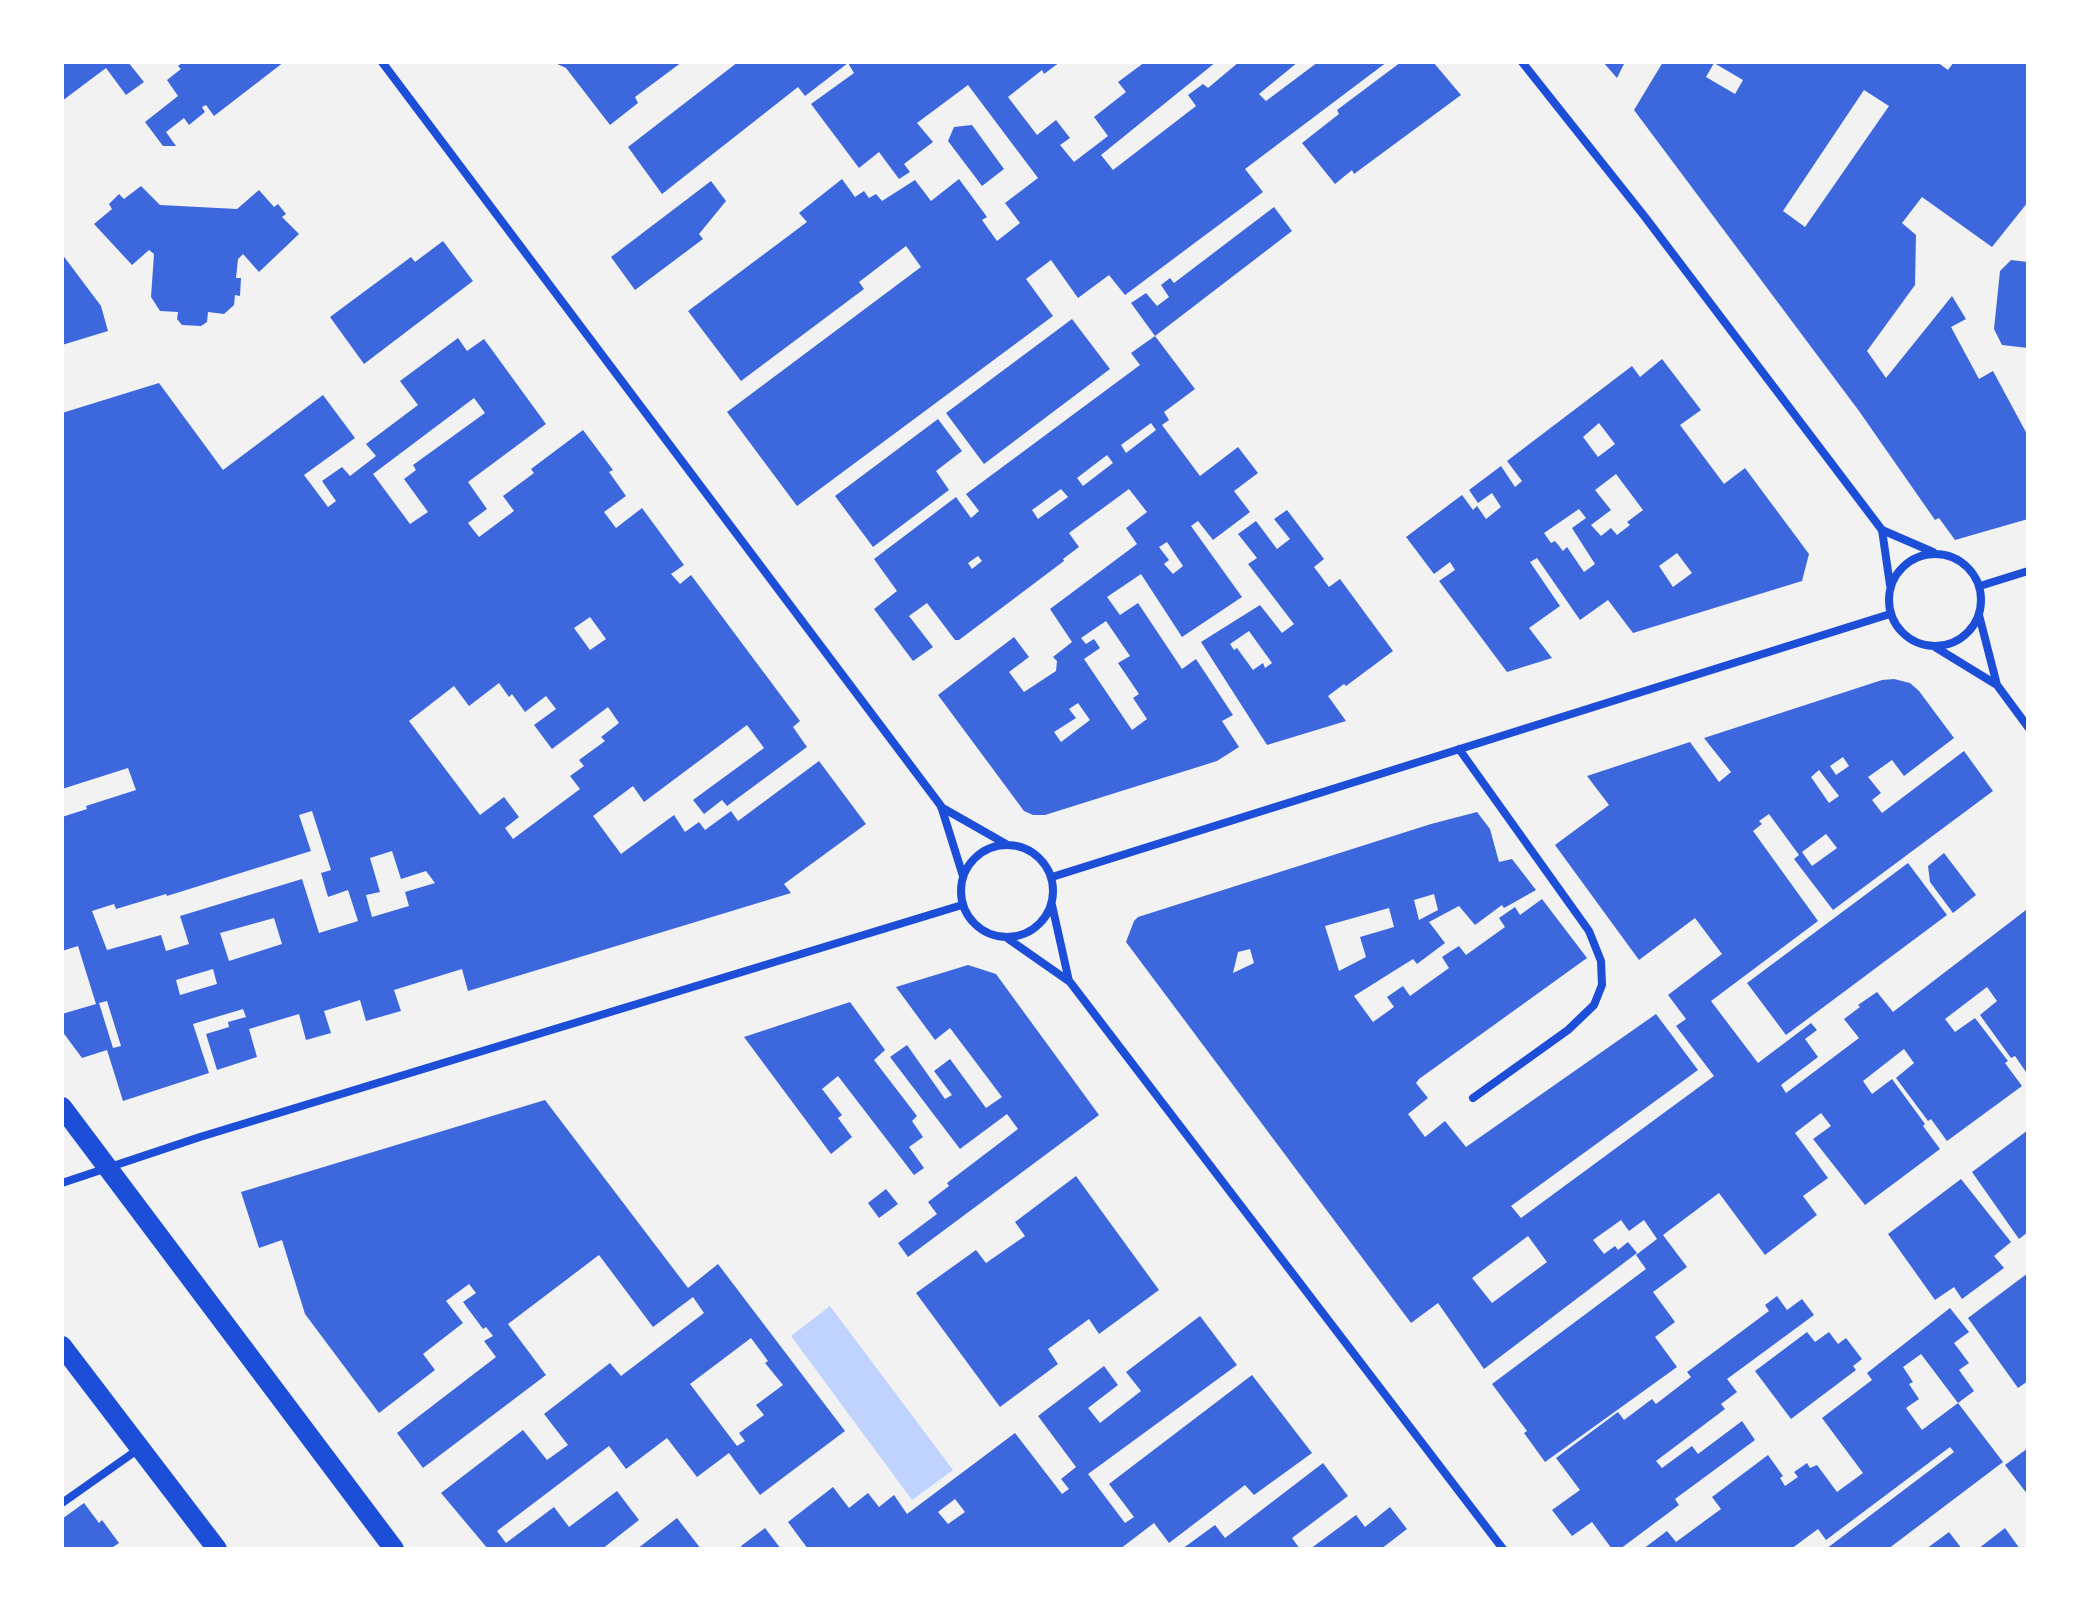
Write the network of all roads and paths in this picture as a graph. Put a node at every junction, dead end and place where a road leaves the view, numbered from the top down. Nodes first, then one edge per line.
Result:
1 (382, 62) edge
2 (1522, 62) edge
3 (1882, 530) junction
4 (1936, 553) junction
5 (2028, 571) edge
6 (1890, 585) junction
7 (1980, 586) junction
8 (1890, 614) junction
9 (1979, 615) junction
10 (1935, 647) junction
11 (1997, 685) junction
12 (2028, 727) edge
13 (1459, 749) junction
14 (941, 806) junction
15 (1007, 845) junction
16 (963, 876) junction
17 (1052, 877) junction
18 (962, 905) junction
19 (1052, 905) junction
20 (1007, 938) junction
21 (1070, 982) junction
22 (1473, 1098) dead end
23 (62, 1107) edge
24 (108, 1168) junction
25 (62, 1183) edge
26 (62, 1346) edge
27 (140, 1448) junction
28 (62, 1503) edge
29 (217, 1549) edge
30 (394, 1549) edge
31 (1503, 1549) edge

1 - 14 street
2 - 3 street
3 - 4 street
3 - 6 street
4 - 6 street
4 - 7 street
5 - 7 street
6 - 8 street
7 - 9 street
8 - 10 street
8 - 13 street
9 - 10 street
9 - 11 street
10 - 11 street
11 - 12 street
13 - 17 street
13 - 22 street
14 - 15 street
14 - 16 street
15 - 16 street
15 - 17 street
16 - 18 street
17 - 19 street
18 - 20 street
18 - 24 street
19 - 20 street
19 - 21 street
20 - 21 street
21 - 31 street
23 - 24 main road
24 - 25 street
24 - 30 main road
26 - 27 main road
27 - 28 street
27 - 29 main road

